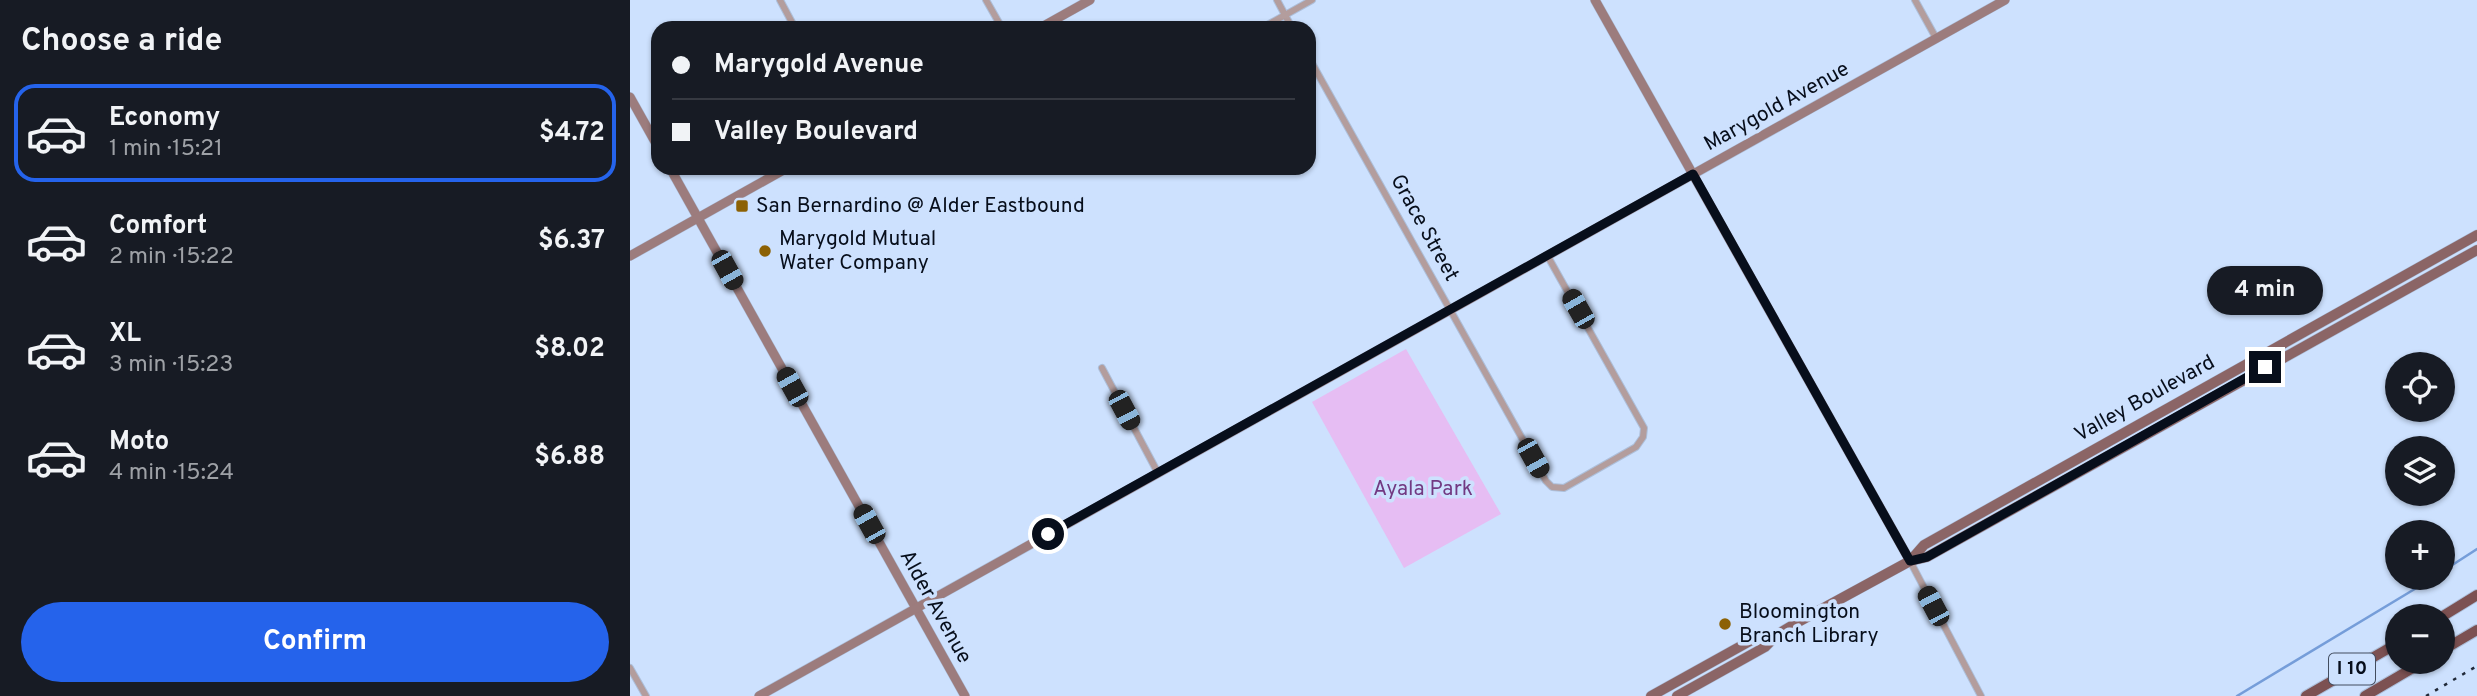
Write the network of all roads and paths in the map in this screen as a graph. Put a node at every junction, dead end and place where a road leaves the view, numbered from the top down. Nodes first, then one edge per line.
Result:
1 (780, 0) edge
2 (986, 0) edge
3 (1090, 0) edge
4 (1277, 0) edge
5 (1312, 0) edge
6 (1595, 0) edge
7 (1915, 0) edge
8 (2005, 0) edge
9 (1285, 14) junction
10 (791, 21) edge
11 (998, 21) edge
12 (1052, 21) edge
13 (1274, 21) edge
14 (1288, 21) edge
15 (1936, 38) junction
16 (1316, 70) edge
17 (630, 97) edge
18 (651, 134) edge
19 (1693, 174) junction
20 (674, 175) edge
21 (773, 175) edge
22 (698, 217) junction
23 (2477, 234) edge
24 (2477, 250) edge
25 (1547, 254) junction
26 (630, 256) edge
27 (1450, 309) junction
28 (1102, 369) dead end
29 (1158, 473) junction
30 (1910, 561) junction
31 (2477, 595) edge
32 (916, 608) junction
33 (2455, 609) edge
34 (2477, 630) edge
35 (1778, 634) junction
36 (2455, 643) edge
37 (2385, 650) edge
38 (630, 668) edge
39 (2403, 674) edge
40 (646, 696) edge
41 (759, 696) edge
42 (965, 696) edge
43 (1651, 696) edge
44 (1677, 696) edge
45 (1981, 696) edge
46 (2306, 696) edge
47 (2365, 696) edge

1 - 10 street
2 - 11 street
3 - 12 street
4 - 9 street
5 - 9 street
6 - 19 street
7 - 15 street
8 - 15 street, Marygold Avenue
9 - 13 street
9 - 14 street
15 - 19 street, Marygold Avenue
16 - 27 street, Grace Street
17 - 18 street
19 - 25 street, Marygold Avenue
19 - 30 street
20 - 22 street, Alder Avenue
21 - 22 street
22 - 26 street
22 - 32 street, Alder Avenue
23 - 30 main road, Valley Boulevard
24 - 30 main road, Valley Boulevard
25 - 27 street, Marygold Avenue
25 - 27 street, Grace Street
27 - 29 street, Marygold Avenue
28 - 29 street
29 - 32 street, Marygold Avenue
30 - 35 main road, Valley Boulevard
30 - 45 street
31 - 33 highway
32 - 41 street, Marygold Avenue
32 - 42 street, Alder Avenue
34 - 36 highway
35 - 43 main road, Valley Boulevard
35 - 44 main road, Valley Boulevard
37 - 46 highway, I 10
38 - 40 street
39 - 47 highway, I 10

